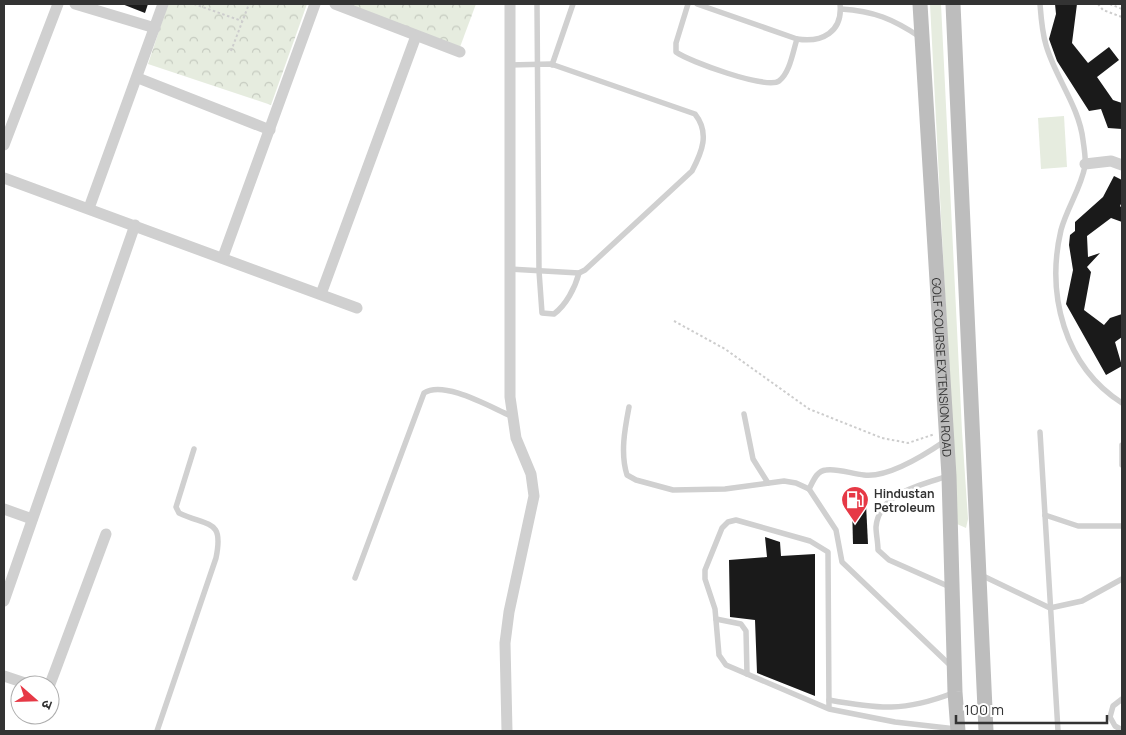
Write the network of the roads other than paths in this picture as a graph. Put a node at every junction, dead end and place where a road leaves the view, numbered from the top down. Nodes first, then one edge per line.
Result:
1 (58, 4) edge
2 (75, 4) edge
3 (163, 4) edge
4 (315, 4) edge
5 (335, 4) edge
6 (510, 4) edge
7 (537, 4) edge
8 (573, 4) edge
9 (688, 4) edge
10 (698, 4) edge
11 (920, 4) edge
12 (953, 4) edge
13 (1040, 4) edge
14 (841, 6) edge
15 (110, 9) edge
16 (155, 28) junction
17 (416, 36) junction
18 (797, 39) junction
19 (921, 39) junction
20 (460, 52) dead end
21 (538, 64) junction
22 (552, 64) junction
23 (509, 66) junction
24 (138, 78) junction
25 (270, 130) junction
26 (4, 146) edge
27 (1085, 164) junction
28 (1122, 165) edge
29 (4, 178) edge
30 (89, 208) junction
31 (135, 225) junction
32 (223, 257) junction
33 (509, 269) junction
34 (539, 271) junction
35 (578, 273) junction
36 (321, 294) junction
37 (357, 308) dead end
38 (1122, 403) edge
39 (629, 407) dead end
40 (744, 414) dead end
41 (511, 416) junction
42 (1040, 432) dead end
43 (947, 435) junction
44 (1122, 445) edge
45 (194, 449) dead end
46 (1122, 464) edge
47 (950, 476) junction
48 (768, 483) junction
49 (809, 489) junction
50 (4, 510) edge
51 (1045, 515) junction
52 (32, 519) junction
53 (1122, 526) edge
54 (106, 534) dead end
55 (979, 542) junction
56 (951, 544) junction
57 (980, 574) junction
58 (356, 578) dead end
59 (1122, 579) edge
60 (952, 588) junction
61 (4, 601) edge
62 (1050, 608) junction
63 (716, 619) junction
64 (954, 670) junction
65 (747, 674) junction
66 (53, 675) edge
67 (955, 692) junction
68 (1122, 699) edge
69 (828, 700) junction
70 (830, 709) junction
71 (958, 730) edge
72 (1121, 730) edge
73 (157, 731) edge
74 (507, 731) edge
75 (986, 731) edge
76 (1058, 731) edge

1 - 26 street
2 - 15 street
3 - 16 street
4 - 25 street
5 - 17 street
6 - 23 street
7 - 21 lane
8 - 22 lane
9 - 18 lane
10 - 18 lane
11 - 19 main road, GOLF COURSE EXTENSION ROAD
12 - 55 main road
13 - 27 lane
14 - 18 lane
14 - 19 lane
15 - 16 street
16 - 24 street
17 - 20 street
17 - 36 street
19 - 43 main road, GOLF COURSE EXTENSION ROAD
21 - 22 lane
21 - 23 lane
21 - 34 lane
22 - 35 lane
23 - 33 street
24 - 25 street
24 - 30 street
25 - 32 street
27 - 28 street
27 - 38 lane
29 - 30 street
30 - 31 street
31 - 32 street
31 - 52 street
32 - 36 street
33 - 34 lane
33 - 41 street
34 - 35 lane
34 - 35 lane
36 - 37 street
39 - 48 lane
40 - 48 lane
41 - 58 lane
41 - 74 street
42 - 51 lane
43 - 47 main road, GOLF COURSE EXTENSION ROAD
43 - 49 lane
44 - 46 lane
45 - 73 lane
47 - 56 main road, GOLF COURSE EXTENSION ROAD
47 - 60 lane
48 - 49 lane
49 - 64 lane
50 - 52 street
51 - 53 lane
51 - 62 lane
52 - 61 street
54 - 66 street
55 - 56 main road
55 - 57 main road
56 - 60 main road, GOLF COURSE EXTENSION ROAD
57 - 62 lane
57 - 75 main road
59 - 62 lane
60 - 64 main road, GOLF COURSE EXTENSION ROAD
62 - 76 lane
63 - 65 lane
63 - 65 lane
63 - 69 lane
64 - 67 main road, GOLF COURSE EXTENSION ROAD
65 - 70 lane
67 - 69 lane
67 - 71 main road, GOLF COURSE EXTENSION ROAD
68 - 72 lane
69 - 70 lane
70 - 71 lane

